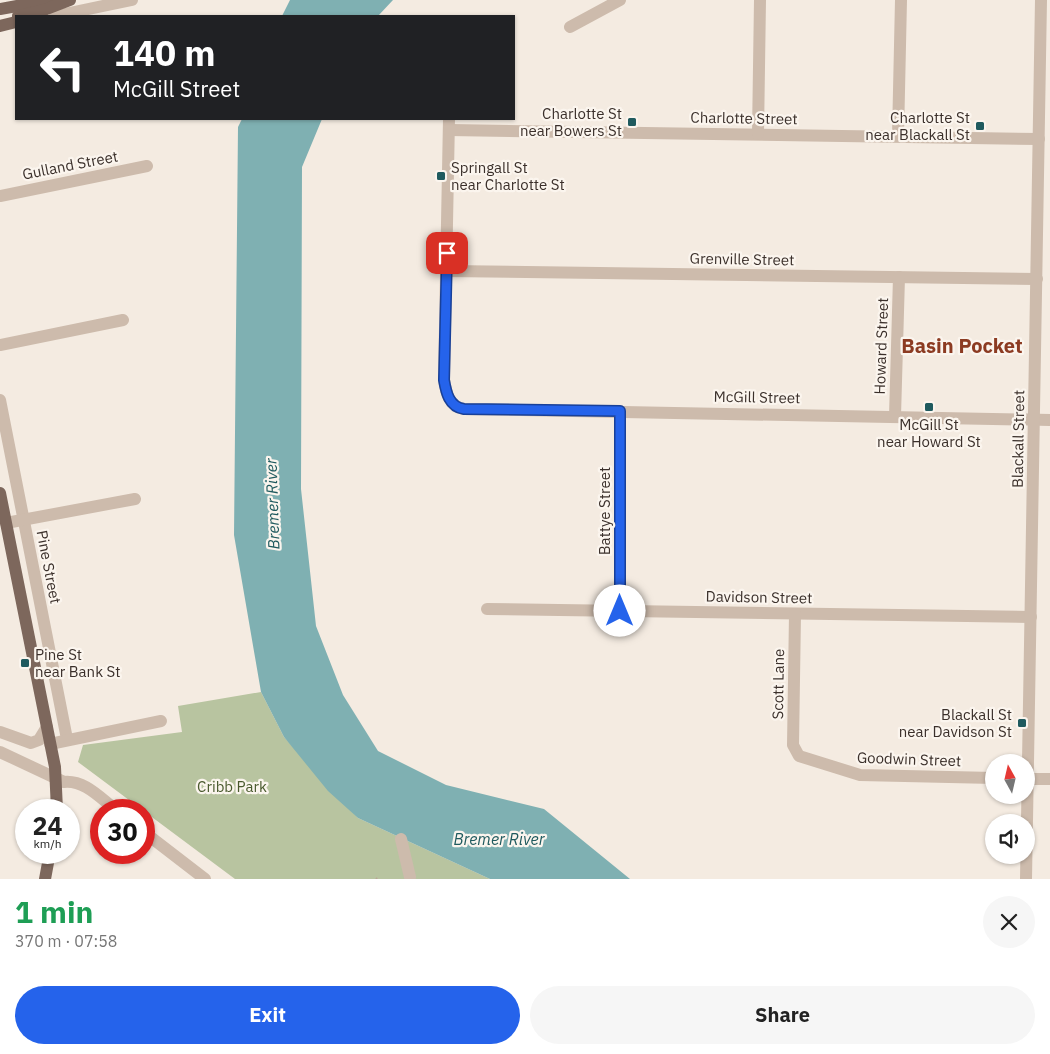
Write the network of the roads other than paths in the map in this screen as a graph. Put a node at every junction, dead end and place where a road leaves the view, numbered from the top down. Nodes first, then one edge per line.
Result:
1 (50, 0) edge
2 (70, 0) edge
3 (132, 0) edge
4 (620, 0) edge
5 (760, 0) edge
6 (901, 0) edge
7 (1041, 0) edge
8 (15, 15) edge
9 (60, 15) edge
10 (0, 26) edge
11 (570, 27) dead end
12 (0, 31) edge
13 (449, 124) edge
14 (758, 134) junction
15 (898, 136) junction
16 (1039, 138) junction
17 (147, 166) dead end
18 (0, 196) edge
19 (447, 271) junction
20 (899, 277) junction
21 (1037, 279) junction
22 (123, 320) dead end
23 (0, 346) edge
24 (0, 400) edge
25 (620, 411) junction
26 (895, 416) junction
27 (1034, 419) junction
28 (1050, 420) edge
29 (0, 493) edge
30 (135, 498) dead end
31 (24, 520) junction
32 (6, 523) junction
33 (487, 610) dead end
34 (620, 611) junction
35 (794, 614) junction
36 (1031, 617) junction
37 (161, 721) dead end
38 (46, 727) junction
39 (0, 732) edge
40 (67, 739) junction
41 (26, 743) junction
42 (50, 744) junction
43 (0, 752) edge
44 (796, 754) joint
45 (1028, 754) edge
46 (22, 762) junction
47 (56, 777) junction
48 (985, 778) edge
49 (1035, 779) edge
50 (1050, 779) edge
51 (57, 799) edge
52 (101, 799) edge
53 (1027, 804) edge
54 (401, 839) dead end
55 (155, 840) edge
56 (48, 864) edge
57 (410, 877) dead end
58 (45, 879) edge
59 (205, 879) edge
60 (1026, 879) edge

1 - 8 main road
2 - 8 main road
3 - 9 street
4 - 11 street
5 - 14 street
6 - 15 street
7 - 16 street, Blackall Street
8 - 9 street
8 - 10 main road
8 - 12 street
13 - 14 street, Charlotte Street
13 - 19 street
14 - 15 street, Charlotte Street
15 - 16 street, Charlotte Street
16 - 21 street, Blackall Street
17 - 18 street, Gulland Street
19 - 20 street, Grenville Street
19 - 25 street, McGill Street
20 - 21 street, Grenville Street
20 - 26 street, Howard Street
21 - 27 street, Blackall Street
22 - 23 street
24 - 31 street, Pine Street
25 - 26 street, McGill Street
25 - 34 street, Battye Street
26 - 27 street, McGill Street
27 - 28 street, McGill Street
27 - 36 street, Blackall Street
29 - 32 main road
30 - 31 street
31 - 32 street
31 - 40 street, Pine Street
32 - 38 main road
33 - 34 street, Davidson Street
34 - 35 street, Davidson Street
35 - 36 street, Davidson Street
35 - 44 street, Scott Lane
36 - 45 street, Blackall Street
37 - 40 street
38 - 41 street
38 - 42 main road
39 - 41 street
40 - 42 street
41 - 46 street
42 - 47 main road
43 - 46 street
44 - 48 street, Goodwin Street
46 - 47 street
47 - 51 main road
47 - 52 street
49 - 50 street
53 - 60 street, Blackall Street
54 - 57 street
55 - 59 street
56 - 58 main road

